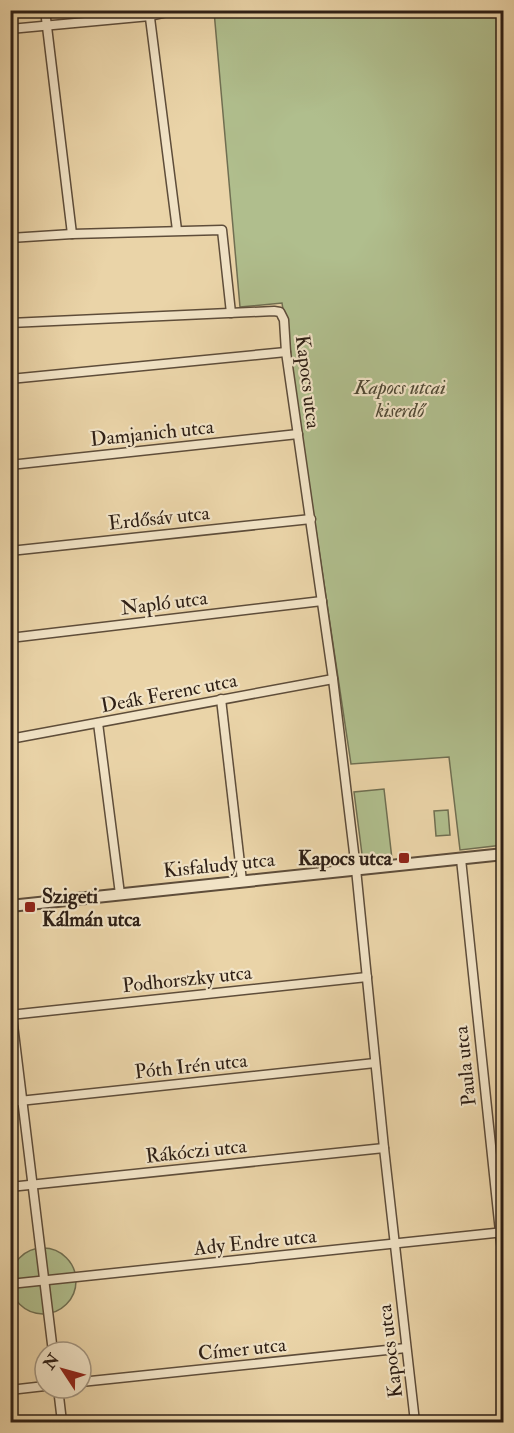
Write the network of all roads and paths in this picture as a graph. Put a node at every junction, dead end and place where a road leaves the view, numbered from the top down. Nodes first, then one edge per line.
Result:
1 (45, 10) edge
2 (177, 10) edge
3 (149, 13) edge
4 (46, 25) junction
5 (10, 28) edge
6 (177, 230) junction
7 (72, 234) junction
8 (10, 238) edge
9 (231, 313) junction
10 (10, 323) edge
11 (286, 352) junction
12 (10, 379) edge
13 (298, 434) junction
14 (10, 465) edge
15 (311, 519) junction
16 (10, 551) edge
17 (321, 601) junction
18 (10, 638) edge
19 (333, 679) junction
20 (221, 699) junction
21 (98, 723) junction
22 (10, 739) edge
23 (504, 854) edge
24 (461, 859) junction
25 (356, 869) junction
26 (242, 881) junction
27 (120, 894) junction
28 (10, 906) edge
29 (367, 977) junction
30 (10, 1000) edge
31 (11, 1015) edge
32 (375, 1063) junction
33 (23, 1100) junction
34 (10, 1102) edge
35 (384, 1148) junction
36 (32, 1184) junction
37 (10, 1187) edge
38 (501, 1232) edge
39 (395, 1244) junction
40 (504, 1270) edge
41 (43, 1280) junction
42 (10, 1284) edge
43 (51, 1340) edge
44 (406, 1348) junction
45 (93, 1381) edge
46 (33, 1387) edge
47 (10, 1390) edge
48 (59, 1400) edge
49 (62, 1422) edge
50 (415, 1422) edge

1 - 4 street
2 - 3 street
3 - 4 street
3 - 6 street
4 - 5 street
4 - 7 street
6 - 7 street
6 - 9 street
7 - 8 street
9 - 10 street
9 - 11 street, Kapocs utca
11 - 12 street
11 - 13 street, Kapocs utca
13 - 14 street, Damjanich utca
13 - 15 street, Kapocs utca
15 - 16 street, Erdősáv utca
15 - 17 street, Kapocs utca
17 - 18 street, Napló utca
17 - 19 street, Kapocs utca
19 - 20 street, Deák Ferenc utca
19 - 25 street, Kapocs utca
20 - 21 street, Deák Ferenc utca
20 - 26 street
21 - 22 street, Deák Ferenc utca
21 - 27 street
23 - 24 street, Kisfaludy utca
24 - 25 street, Kisfaludy utca
24 - 38 street, Paula utca
25 - 26 street, Kisfaludy utca
25 - 29 street, Kapocs utca
26 - 27 street, Kisfaludy utca
27 - 28 street, Kisfaludy utca
29 - 31 street, Podhorszky utca
29 - 32 street, Kapocs utca
30 - 31 street
31 - 33 street
32 - 33 street, Póth Irén utca
32 - 35 street, Kapocs utca
33 - 34 street, Póth Irén utca
33 - 36 street
35 - 36 street, Rákóczi utca
35 - 39 street, Kapocs utca
36 - 37 street, Rákóczi utca
36 - 41 street
38 - 39 street, Ady Endre utca
38 - 40 street, Paula utca
39 - 41 street, Ady Endre utca
39 - 44 street, Kapocs utca
41 - 42 street, Ady Endre utca
41 - 43 street
44 - 45 street, Címer utca
44 - 50 street, Kapocs utca
46 - 47 street
48 - 49 street

